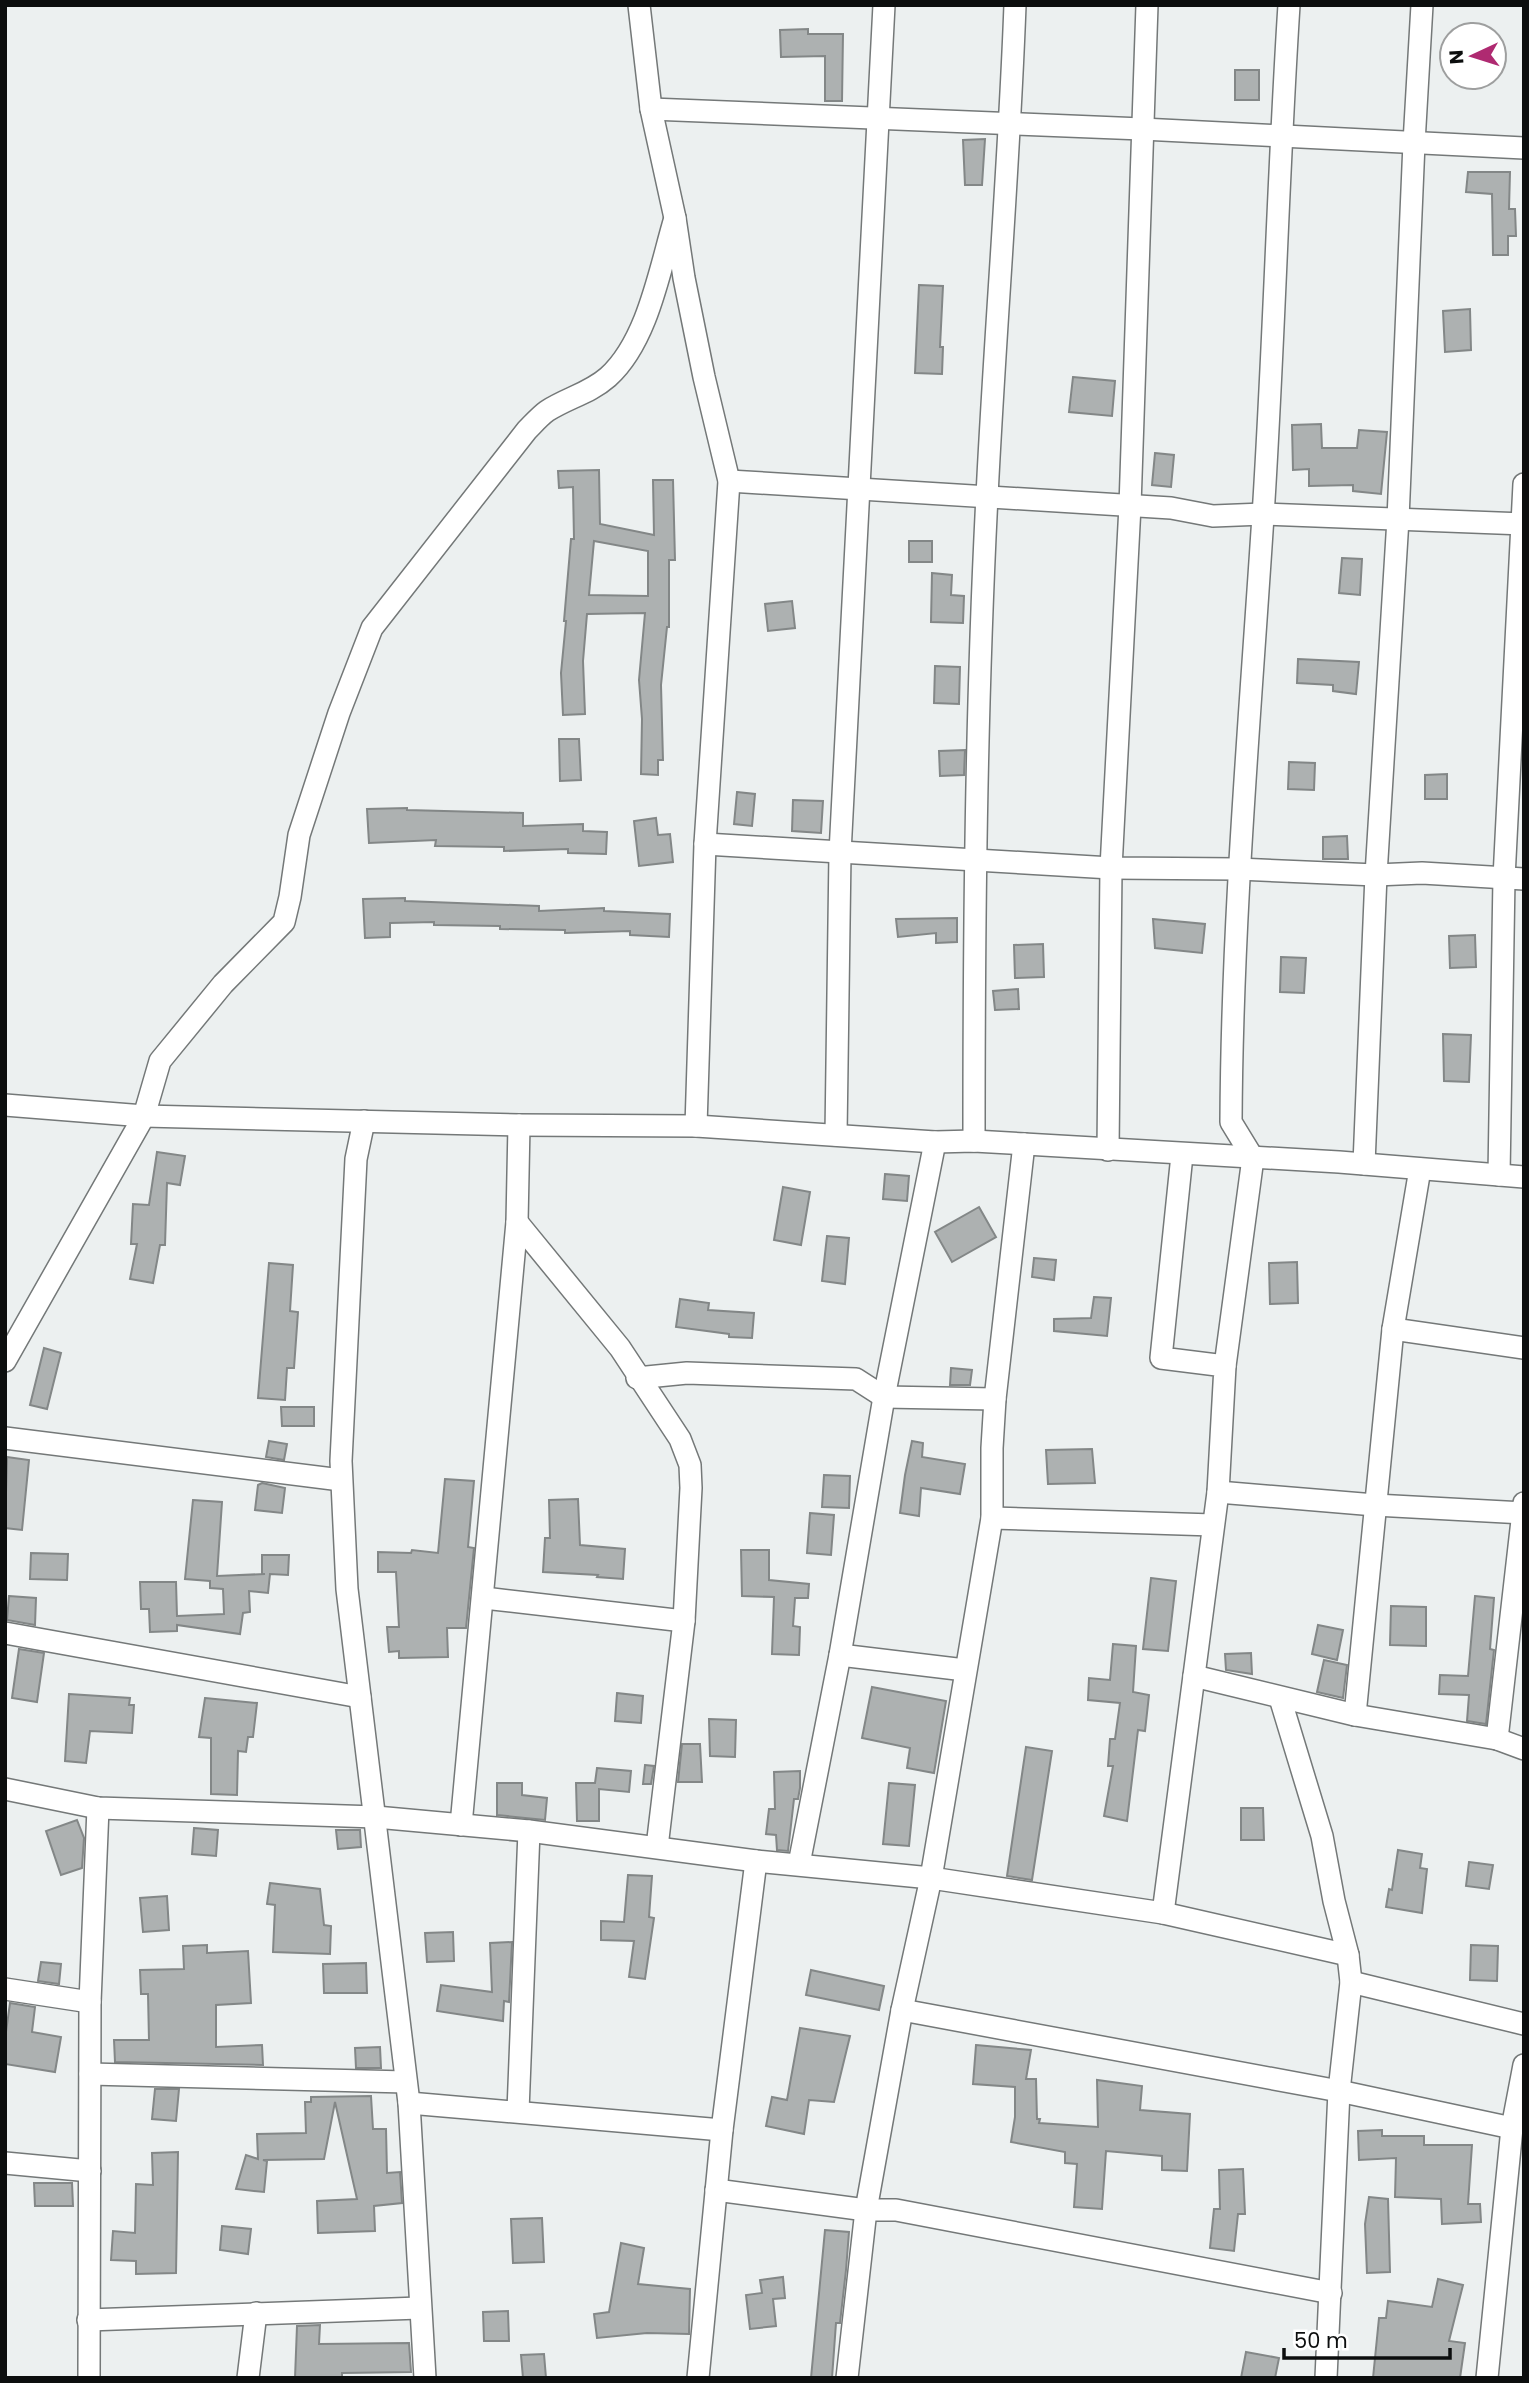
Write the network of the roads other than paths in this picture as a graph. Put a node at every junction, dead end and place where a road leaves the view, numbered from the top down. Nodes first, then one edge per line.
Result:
1 (639, 5) edge
2 (884, 5) edge
3 (1015, 5) edge
4 (1147, 5) edge
5 (1289, 5) edge
6 (1422, 5) edge
7 (651, 109) junction
8 (878, 118) junction
9 (1010, 124) junction
10 (1142, 129) junction
11 (1281, 136) junction
12 (1414, 143) junction
13 (1524, 148) edge
14 (675, 218) junction
15 (729, 481) junction
16 (1524, 484) edge
17 (857, 489) junction
18 (987, 497) junction
19 (1130, 506) junction
20 (1263, 514) junction
21 (1398, 519) junction
22 (1522, 524) edge
23 (705, 844) junction
24 (840, 853) junction
25 (974, 861) junction
26 (1111, 868) junction
27 (1238, 869) junction
28 (1376, 875) junction
29 (1514, 878) edge
30 (5, 1105) edge
31 (144, 1116) junction
32 (364, 1121) junction
33 (519, 1125) junction
34 (696, 1126) junction
35 (836, 1135) junction
36 (974, 1141) junction
37 (935, 1142) junction
38 (1024, 1144) junction
39 (1108, 1150) junction
40 (1182, 1154) junction
41 (1253, 1158) junction
42 (1364, 1164) junction
43 (1419, 1169) junction
44 (1499, 1175) junction
45 (1524, 1177) edge
46 (517, 1222) junction
47 (1393, 1329) junction
48 (1524, 1348) edge
49 (5, 1361) edge
50 (1225, 1366) junction
51 (637, 1378) junction
52 (884, 1397) junction
53 (995, 1399) junction
54 (5, 1438) edge
55 (341, 1480) junction
56 (1218, 1492) junction
57 (1375, 1505) junction
58 (1523, 1510) edge
59 (992, 1518) junction
60 (1213, 1525) junction
61 (484, 1598) junction
62 (684, 1621) junction
63 (5, 1633) edge
64 (840, 1655) junction
65 (965, 1670) junction
66 (1194, 1676) junction
67 (360, 1697) junction
68 (1280, 1698) junction
69 (1355, 1715) junction
70 (1497, 1739) junction
71 (1524, 1749) edge
72 (5, 1789) edge
73 (98, 1808) junction
74 (376, 1817) junction
75 (461, 1825) junction
76 (529, 1831) junction
77 (657, 1847) junction
78 (756, 1861) junction
79 (799, 1864) junction
80 (931, 1878) junction
81 (1163, 1913) junction
82 (1348, 1955) junction
83 (1351, 1982) junction
84 (5, 1989) edge
85 (90, 2002) junction
86 (902, 2010) junction
87 (1524, 2024) edge
88 (1524, 2065) edge
89 (90, 2074) junction
90 (1339, 2091) junction
91 (407, 2092) junction
92 (518, 2110) junction
93 (1513, 2128) junction
94 (722, 2130) junction
95 (5, 2163) edge
96 (90, 2171) junction
97 (716, 2190) junction
98 (866, 2210) junction
99 (1331, 2293) junction
100 (419, 2308) junction
101 (256, 2313) junction
102 (88, 2320) junction
103 (89, 2378) edge
104 (248, 2378) edge
105 (425, 2378) edge
106 (698, 2378) edge
107 (847, 2378) edge
108 (1326, 2378) edge
109 (1488, 2378) edge

1 - 7 street
2 - 8 street
3 - 9 street
4 - 10 street
5 - 11 street
6 - 12 street
7 - 8 street
7 - 14 street
8 - 9 street
8 - 17 street
9 - 10 street
9 - 18 street
10 - 11 street
10 - 19 street
11 - 12 street
11 - 20 street
12 - 13 street
12 - 21 street
14 - 15 street
14 - 31 street
15 - 17 street
15 - 23 street
16 - 22 street
17 - 18 street
17 - 24 street
18 - 19 street
18 - 25 street
19 - 20 street
19 - 26 street
20 - 21 street
20 - 27 street
21 - 22 street
21 - 28 street
22 - 29 street
23 - 24 street
23 - 34 street
24 - 25 street
24 - 35 street
25 - 26 street
25 - 36 street
26 - 27 street
26 - 39 street
27 - 28 street
27 - 41 street
28 - 29 street
28 - 42 street
29 - 44 street
30 - 31 street
31 - 32 street
31 - 49 street
32 - 33 street
32 - 55 street
33 - 34 street
33 - 46 street
34 - 35 street
35 - 37 street
36 - 37 street
36 - 38 street
37 - 52 street
38 - 39 street
38 - 53 street
39 - 40 street
40 - 41 street
40 - 50 street
41 - 42 street
41 - 50 street
42 - 43 street
43 - 44 street
43 - 47 street
44 - 45 street
46 - 51 street
46 - 61 street
47 - 48 street
47 - 57 street
50 - 56 street
51 - 52 street
51 - 62 street
52 - 53 street
52 - 64 street
53 - 59 street
54 - 55 street
55 - 67 street
56 - 57 street
56 - 60 street
57 - 58 street
57 - 69 street
58 - 70 street
59 - 60 street
59 - 65 street
60 - 66 street
61 - 62 street
61 - 75 street
62 - 77 street
63 - 67 street
64 - 65 street
64 - 79 street
65 - 80 street
66 - 68 street
66 - 81 street
67 - 74 street
68 - 69 street
68 - 82 street
69 - 70 street
70 - 71 street
72 - 73 street
73 - 74 street
73 - 85 street
74 - 75 street
74 - 91 street
75 - 76 street
76 - 77 street
76 - 92 street
77 - 78 street
78 - 79 street
78 - 94 street
79 - 80 street
80 - 81 street
80 - 86 street
81 - 82 street
82 - 83 street
83 - 87 street
83 - 90 street
84 - 85 street
85 - 89 street
86 - 90 street
86 - 98 street
88 - 93 street
89 - 91 street
89 - 96 street
90 - 93 street
90 - 99 street
91 - 92 street
91 - 100 street
92 - 94 street
93 - 109 street
94 - 97 street
95 - 96 street
96 - 102 street
97 - 98 street
97 - 106 street
98 - 99 street
98 - 107 street
99 - 108 street
100 - 101 street
100 - 105 street
101 - 102 street
101 - 104 street
102 - 103 street

